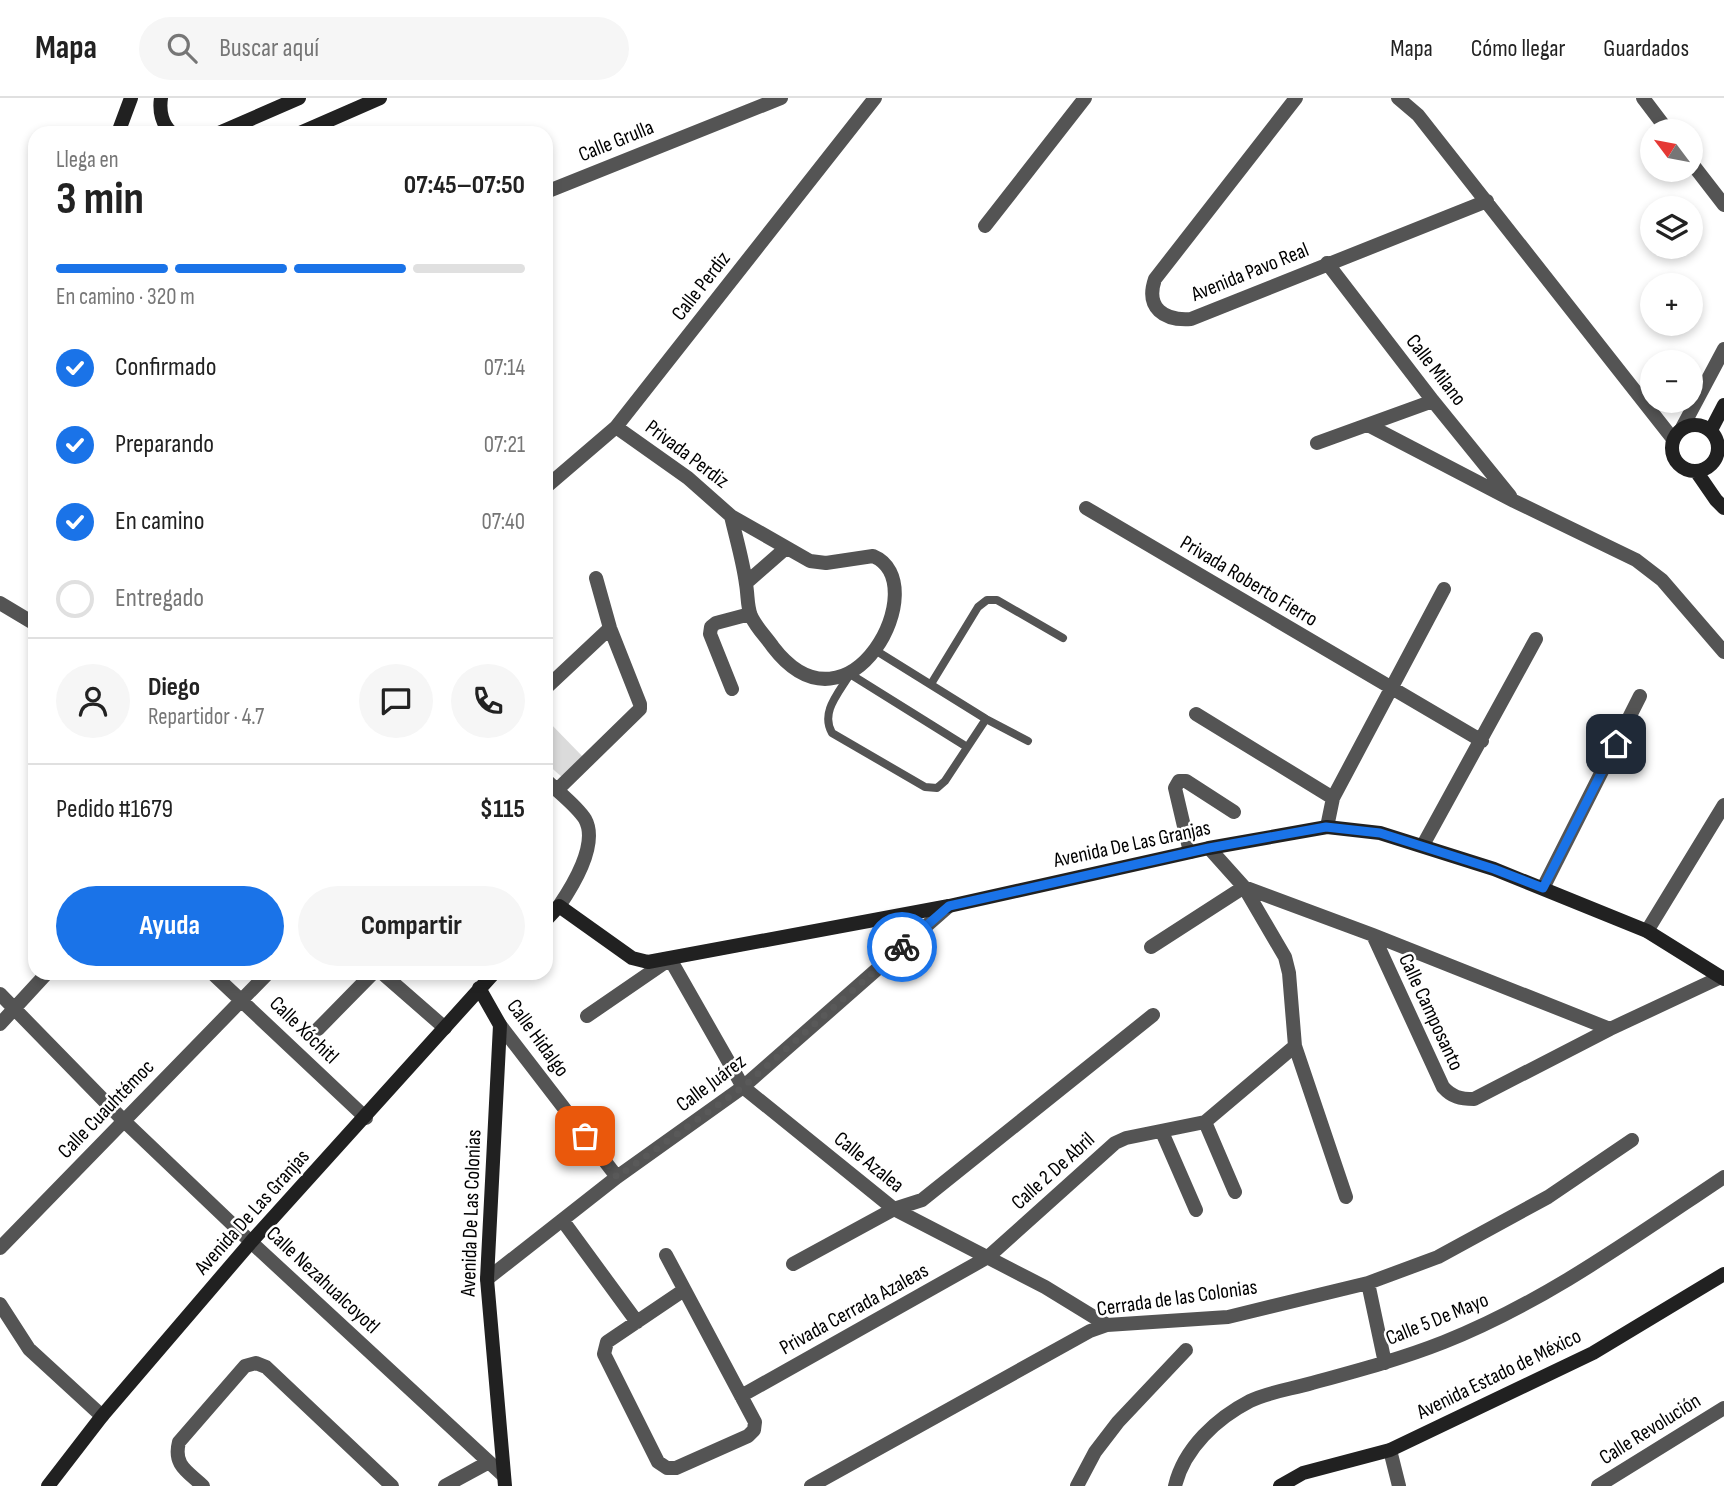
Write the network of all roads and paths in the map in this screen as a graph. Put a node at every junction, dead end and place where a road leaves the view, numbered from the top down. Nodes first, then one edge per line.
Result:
1 (131, 98) edge
2 (161, 98) edge
3 (299, 98) edge
4 (380, 98) edge
5 (781, 98) edge
6 (875, 98) edge
7 (1085, 98) edge
8 (1296, 98) edge
9 (1398, 98) edge
10 (1643, 98) edge
11 (1659, 119) edge
12 (121, 126) edge
13 (166, 126) edge
14 (235, 126) edge
15 (324, 126) edge
16 (1703, 178) edge
17 (553, 189) edge
18 (1487, 201) junction
19 (1724, 205) edge
20 (985, 226) dead end
21 (1327, 263) junction
22 (1724, 349) edge
23 (1433, 401) junction
24 (1724, 405) edge
25 (1368, 425) junction
26 (616, 427) junction
27 (1711, 430) junction
28 (1677, 433) junction
29 (1317, 443) dead end
30 (1721, 460) edge
31 (1696, 471) junction
32 (553, 481) edge
33 (1514, 501) junction
34 (1086, 508) dead end
35 (1724, 508) edge
36 (731, 516) junction
37 (786, 548) junction
38 (596, 578) dead end
39 (746, 583) junction
40 (1444, 589) dead end
41 (0, 604) edge
42 (750, 614) junction
43 (28, 620) edge
44 (610, 628) junction
45 (1063, 638) dead end
46 (1536, 639) dead end
47 (875, 650) junction
48 (1724, 652) edge
49 (850, 674) junction
50 (553, 681) edge
51 (931, 684) junction
52 (732, 689) dead end
53 (1391, 690) junction
54 (1640, 696) dead end
55 (1196, 714) dead end
56 (986, 719) junction
57 (1028, 741) dead end
58 (1482, 741) junction
59 (967, 747) junction
60 (553, 783) edge
61 (553, 787) edge
62 (1333, 798) junction
63 (1724, 805) edge
64 (1234, 812) dead end
65 (1326, 827) junction
66 (1423, 845) junction
67 (1209, 848) junction
68 (1190, 852) junction
69 (1244, 887) junction
70 (1543, 888) junction
71 (559, 906) junction
72 (949, 906) junction
73 (553, 912) edge
74 (1647, 931) junction
75 (1373, 935) junction
76 (1151, 947) dead end
77 (670, 959) junction
78 (1722, 978) edge
79 (41, 980) edge
80 (220, 980) edge
81 (261, 980) edge
82 (366, 980) edge
83 (390, 980) edge
84 (487, 980) edge
85 (479, 988) junction
86 (0, 994) edge
87 (242, 1000) junction
88 (15, 1009) junction
89 (1153, 1015) dead end
90 (587, 1016) dead end
91 (0, 1024) edge
92 (499, 1025) junction
93 (445, 1028) junction
94 (1610, 1029) junction
95 (318, 1030) dead end
96 (1295, 1046) junction
97 (743, 1087) junction
98 (366, 1118) junction
99 (123, 1120) junction
100 (1205, 1122) junction
101 (1162, 1132) junction
102 (1632, 1140) dead end
103 (617, 1177) junction
104 (1724, 1177) edge
105 (1235, 1192) dead end
106 (1346, 1197) dead end
107 (894, 1209) junction
108 (1196, 1210) dead end
109 (563, 1222) junction
110 (251, 1242) junction
111 (0, 1248) edge
112 (666, 1255) dead end
113 (988, 1258) junction
114 (793, 1264) dead end
115 (1724, 1274) edge
116 (487, 1279) junction
117 (1367, 1283) junction
118 (684, 1290) junction
119 (0, 1304) edge
120 (638, 1322) junction
121 (1107, 1325) junction
122 (1186, 1350) dead end
123 (1385, 1363) junction
124 (741, 1396) junction
125 (1724, 1408) edge
126 (102, 1416) junction
127 (1390, 1450) junction
128 (489, 1462) junction
129 (504, 1480) edge
130 (48, 1486) edge
131 (203, 1486) edge
132 (392, 1486) edge
133 (445, 1486) edge
134 (811, 1486) edge
135 (1077, 1486) edge
136 (1175, 1486) edge
137 (1280, 1486) edge
138 (1399, 1486) edge
139 (1598, 1486) edge

1 - 12 street
2 - 13 street
3 - 14 street
4 - 15 street
5 - 17 street, Calle Grulla
6 - 26 street, Calle Perdiz
7 - 20 street
8 - 21 street, Avenida Pavo Real
9 - 18 street
10 - 11 street
16 - 19 street
18 - 21 street, Avenida Pavo Real
18 - 28 street
21 - 23 street, Calle Milano
22 - 28 street
23 - 25 street
23 - 33 street, Calle Milano
24 - 27 street
25 - 29 street
25 - 33 street, Calle Milano
26 - 32 street, Calle Perdiz
26 - 36 street, Privada Perdiz
27 - 28 street
27 - 30 street
28 - 31 street
30 - 31 street
31 - 35 street
33 - 48 street, Calle Milano
34 - 53 street, Privada Roberto Fierro
36 - 37 street, Privada Perdiz
36 - 39 street, Privada Perdiz
37 - 39 street
37 - 47 street, Privada Perdiz
38 - 44 street
39 - 42 street, Privada Perdiz
40 - 53 street
41 - 43 street
42 - 49 street, Privada Perdiz
42 - 52 street
44 - 50 street
44 - 60 street
45 - 51 lane
46 - 58 street
47 - 49 street, Privada Perdiz
47 - 51 lane
49 - 59 lane
49 - 59 lane
51 - 56 lane
53 - 58 street, Privada Roberto Fierro
53 - 62 street
54 - 70 street
55 - 62 street
56 - 57 lane
56 - 59 lane
58 - 66 street
61 - 71 street
62 - 65 street
63 - 74 street
64 - 68 street
65 - 66 street, Avenida De Las Granjas
65 - 67 street, Avenida De Las Granjas
66 - 70 street, Avenida De Las Granjas
67 - 68 street, Avenida De Las Granjas
67 - 69 street
68 - 72 street, Avenida De Las Granjas
69 - 75 street, Calle Camposanto
69 - 76 street
69 - 96 street
70 - 74 street, Avenida De Las Granjas
71 - 73 street
71 - 77 street, Avenida De Las Granjas
72 - 77 street, Avenida De Las Granjas
72 - 97 street, Calle Juárez
74 - 78 street, Avenida De Las Granjas
75 - 94 street, Calle Camposanto
75 - 94 street, Calle Camposanto
77 - 90 street
77 - 97 street, Calle Azalea
78 - 94 street, Calle Camposanto
79 - 88 street
80 - 87 street, Calle Xóchitl
81 - 87 street, Calle Cuauhtémoc
82 - 95 street
83 - 93 street
84 - 85 street, Avenida De Las Granjas
85 - 92 street, Calle Hidalgo
85 - 93 street, Avenida De Las Granjas
86 - 88 street, Calle Nezahualcoyotl
87 - 98 street, Calle Xóchitl
87 - 99 street, Calle Cuauhtémoc
88 - 91 street
88 - 99 street, Calle Nezahualcoyotl
89 - 107 street
92 - 103 street, Calle Hidalgo
92 - 116 street, Avenida De Las Colonias
93 - 98 street, Avenida De Las Granjas
96 - 100 street, Calle 2 De Abril
96 - 106 street
97 - 103 street, Calle Juárez
97 - 107 street, Calle Azalea
98 - 110 street, Avenida De Las Granjas
99 - 110 street, Calle Nezahualcoyotl
99 - 111 street, Calle Cuauhtémoc
100 - 101 street, Calle 2 De Abril
100 - 105 street
101 - 108 street
101 - 113 street, Calle 2 De Abril
102 - 117 street, Cerrada de las Colonias
103 - 109 street, Calle Juárez
104 - 123 street, Calle 5 De Mayo
107 - 113 street, Calle Azalea
107 - 114 street
109 - 116 street, Calle Juárez
109 - 120 street
110 - 126 street, Avenida De Las Granjas
110 - 128 street, Calle Nezahualcoyotl
112 - 118 street
113 - 121 street, Calle Azalea
113 - 124 street, Privada Cerrada Azaleas
115 - 127 street, Avenida Estado de México
116 - 129 street, Avenida De Las Colonias
117 - 121 street, Cerrada de las Colonias
117 - 123 street
118 - 120 street
118 - 124 street
119 - 126 street
120 - 124 street
121 - 134 street, Cerrada de las Colonias
122 - 135 street
123 - 136 street, Calle 5 De Mayo
125 - 139 street, Calle Revolución
126 - 130 street, Avenida De Las Granjas
127 - 137 street, Avenida Estado de México
127 - 138 street
128 - 129 street, Calle Nezahualcoyotl
128 - 133 street
131 - 132 street

